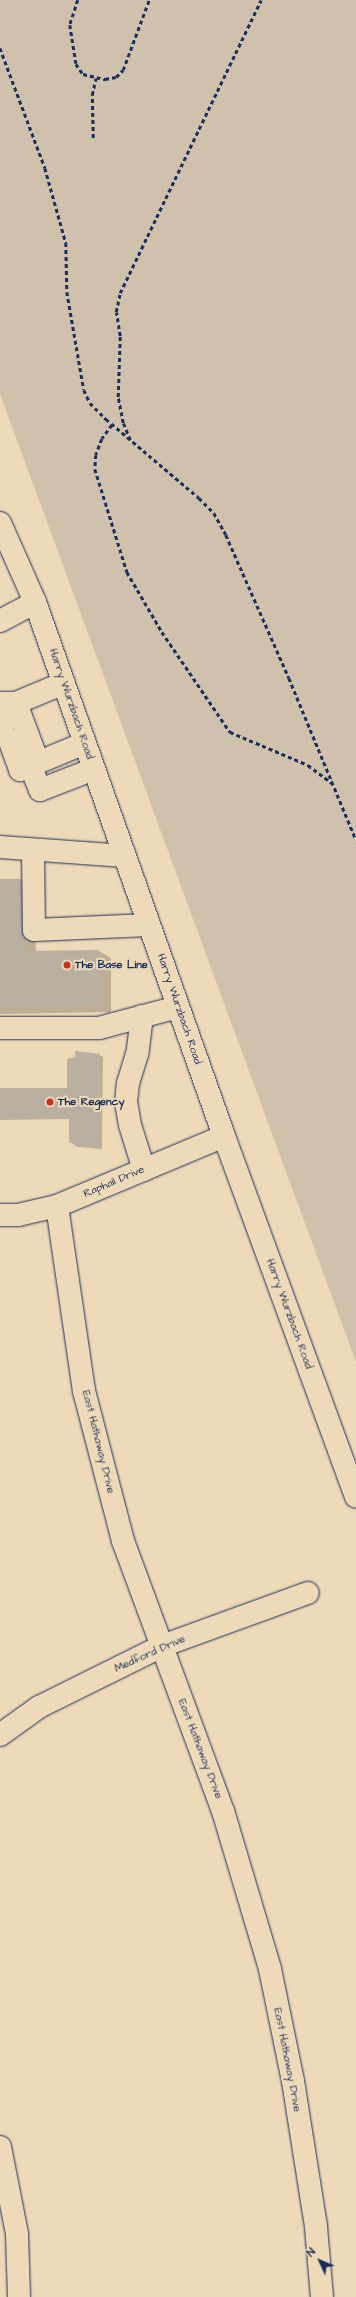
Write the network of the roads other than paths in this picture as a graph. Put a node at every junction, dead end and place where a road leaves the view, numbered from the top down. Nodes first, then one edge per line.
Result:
1 (0, 523) edge
2 (35, 602) junction
3 (0, 621) edge
4 (64, 683) junction
5 (6, 717) edge
6 (85, 743) junction
7 (34, 764) junction
8 (94, 769) junction
9 (0, 847) edge
10 (33, 850) junction
11 (125, 856) junction
12 (149, 925) junction
13 (178, 1007) junction
14 (142, 1016) junction
15 (0, 1028) edge
16 (224, 1136) junction
17 (144, 1170) junction
18 (57, 1206) junction
19 (0, 1215) edge
20 (356, 1497) edge
21 (308, 1593) dead end
22 (162, 1646) junction
23 (0, 1735) edge
24 (0, 2147) edge
25 (19, 2297) edge
26 (322, 2297) edge

1 - 2 street, Harry Wurzbach Road
2 - 3 street
2 - 4 street, Harry Wurzbach Road
4 - 5 street
4 - 6 street, Harry Wurzbach Road
5 - 7 street
5 - 7 street
6 - 7 street
6 - 8 street, Harry Wurzbach Road
7 - 8 street
8 - 11 street, Harry Wurzbach Road
9 - 10 street
10 - 11 street
10 - 12 street
11 - 12 street, Harry Wurzbach Road
12 - 13 street, Harry Wurzbach Road
13 - 14 street
13 - 16 street, Harry Wurzbach Road
14 - 15 street
14 - 17 street
16 - 17 street, Raphail Drive
16 - 20 street, Harry Wurzbach Road
17 - 18 street, Raphail Drive
18 - 19 street, Raphail Drive
18 - 22 street, East Hathaway Drive
21 - 22 street, Medford Drive
22 - 23 street, Medford Drive
22 - 26 street, East Hathaway Drive
24 - 25 street

